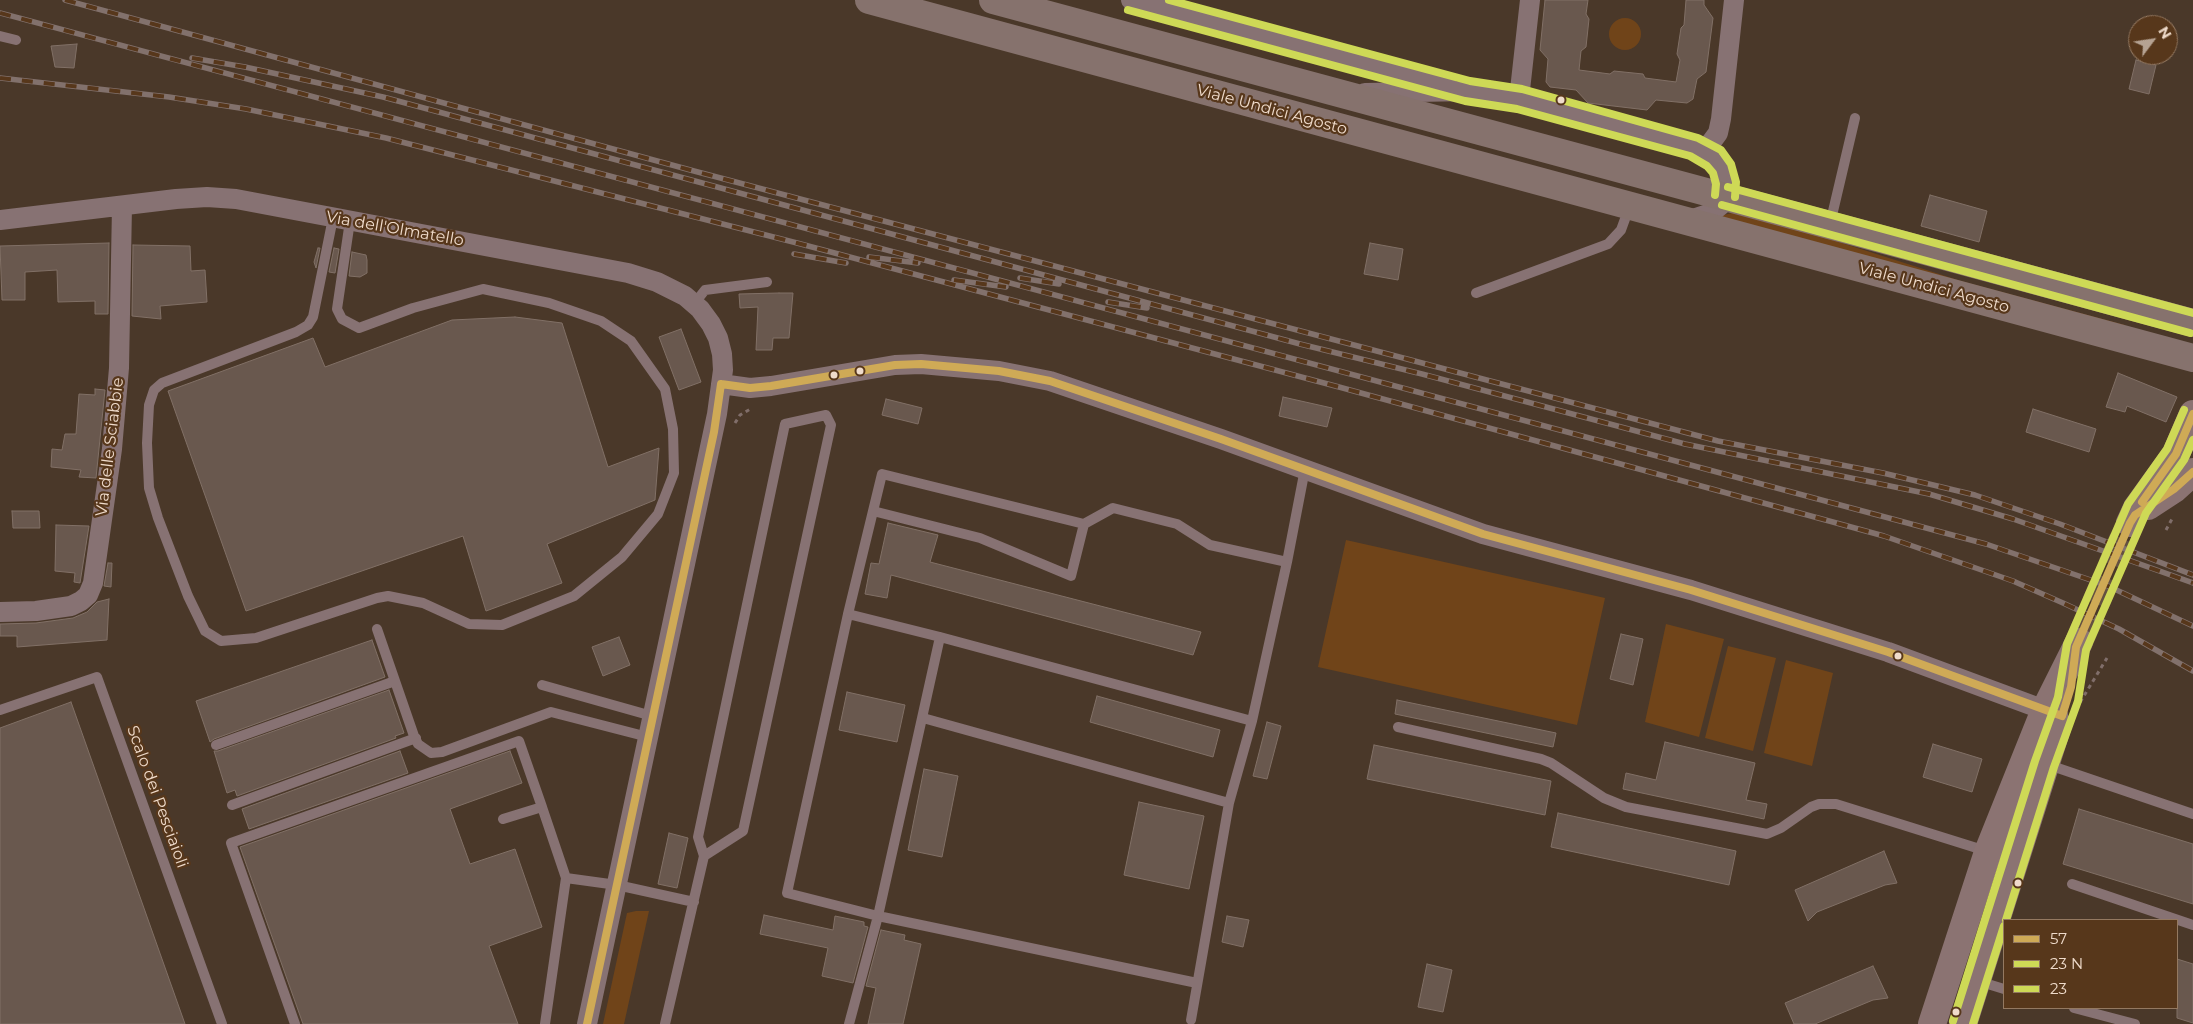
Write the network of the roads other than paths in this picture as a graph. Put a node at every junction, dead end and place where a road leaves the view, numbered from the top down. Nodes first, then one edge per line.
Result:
1 (869, 0) edge
2 (993, 0) edge
3 (1131, 0) edge
4 (1530, 0) edge
5 (1734, 0) edge
6 (0, 36) edge
7 (16, 40) dead end
8 (1323, 88) junction
9 (1468, 91) junction
10 (1519, 99) junction
11 (1855, 118) dead end
12 (1704, 152) junction
13 (1725, 196) junction
14 (122, 206) junction
15 (1630, 207) junction
16 (342, 219) junction
17 (1674, 219) junction
18 (0, 220) edge
19 (1830, 224) junction
20 (767, 282) dead end
21 (1476, 293) dead end
22 (694, 304) junction
23 (2193, 323) edge
24 (2193, 358) edge
25 (721, 384) junction
26 (2193, 414) edge
27 (1305, 469) junction
28 (2193, 472) edge
29 (873, 511) junction
30 (1084, 524) junction
31 (1287, 562) junction
32 (0, 612) edge
33 (848, 614) junction
34 (377, 629) dead end
35 (940, 637) junction
36 (2078, 645) tunnel mouth
37 (395, 681) junction
38 (542, 685) dead end
39 (0, 710) edge
40 (2060, 714) junction
41 (652, 716) junction
42 (923, 718) junction
43 (1252, 721) junction
44 (1398, 727) dead end
45 (648, 737) junction
46 (416, 738) junction
47 (216, 745) dead end
48 (2045, 764) junction
49 (1229, 803) junction
50 (232, 805) dead end
51 (542, 806) junction
52 (2193, 814) edge
53 (504, 819) dead end
54 (1988, 852) junction
55 (704, 856) junction
56 (2015, 860) junction
57 (566, 878) junction
58 (2072, 884) dead end
59 (617, 885) junction
60 (694, 902) junction
61 (878, 916) junction
62 (2175, 919) edge
63 (2178, 920) edge
64 (2193, 925) edge
65 (1955, 954) junction
66 (1980, 971) junction
67 (1197, 983) junction
68 (2003, 988) edge
69 (2078, 1009) edge
70 (1194, 1023) edge
71 (222, 1024) edge
72 (295, 1024) edge
73 (545, 1024) edge
74 (587, 1024) edge
75 (665, 1024) edge
76 (849, 1024) edge
77 (1932, 1024) edge
78 (1963, 1024) edge
79 (2134, 1024) edge

1 - 15 main road, Viale Undici Agosto
2 - 8 main road, Viale Undici Agosto
3 - 9 street
4 - 10 street
5 - 12 street
6 - 7 lane
8 - 9 street, Viale Undici Agosto
8 - 13 main road, Viale Undici Agosto
9 - 10 street, Viale Undici Agosto
10 - 12 street, Viale Undici Agosto
11 - 19 lane
12 - 13 street, Viale Undici Agosto
13 - 17 street, Viale Undici Agosto
13 - 19 main road, Viale Undici Agosto
14 - 16 street, Via dell'Olmatello
14 - 18 street, Via dell'Olmatello
14 - 32 street, Via delle Sciabbie
15 - 17 main road, Viale Undici Agosto
15 - 21 lane
16 - 16 lane
16 - 22 street, Via dell'Olmatello
17 - 24 main road, Viale Undici Agosto
19 - 23 main road, Viale Undici Agosto
20 - 22 lane
22 - 25 street, Via dell'Olmatello
25 - 27 street
25 - 41 street, Via dell'Olmatello
26 - 28 main road
27 - 31 lane
27 - 40 street
29 - 30 lane
29 - 30 lane
29 - 33 lane
30 - 31 lane
31 - 43 lane
33 - 35 lane
33 - 61 lane
34 - 37 lane
35 - 42 lane
35 - 43 lane
36 - 40 main road
37 - 46 lane
37 - 47 lane
38 - 41 lane
39 - 71 lane, Scalo dei Pesciaioli
40 - 48 main road
40 - 54 main road
41 - 45 street, Via dell'Olmatello
42 - 49 lane
42 - 61 lane
43 - 49 lane
44 - 54 lane
45 - 46 lane
45 - 59 street, Via dell'Olmatello
46 - 50 lane
48 - 52 lane
48 - 56 main road
49 - 67 lane
51 - 53 lane
51 - 57 lane
51 - 72 lane
54 - 56 lane
54 - 65 main road
55 - 55 lane
55 - 60 lane
56 - 66 main road
57 - 59 lane
57 - 73 lane
58 - 62 lane
59 - 60 lane
59 - 74 street, Via dell'Olmatello
60 - 75 lane
61 - 67 lane
61 - 76 lane
63 - 64 lane
65 - 66 street
65 - 77 main road
66 - 68 lane
66 - 78 main road
67 - 70 lane
69 - 79 lane

